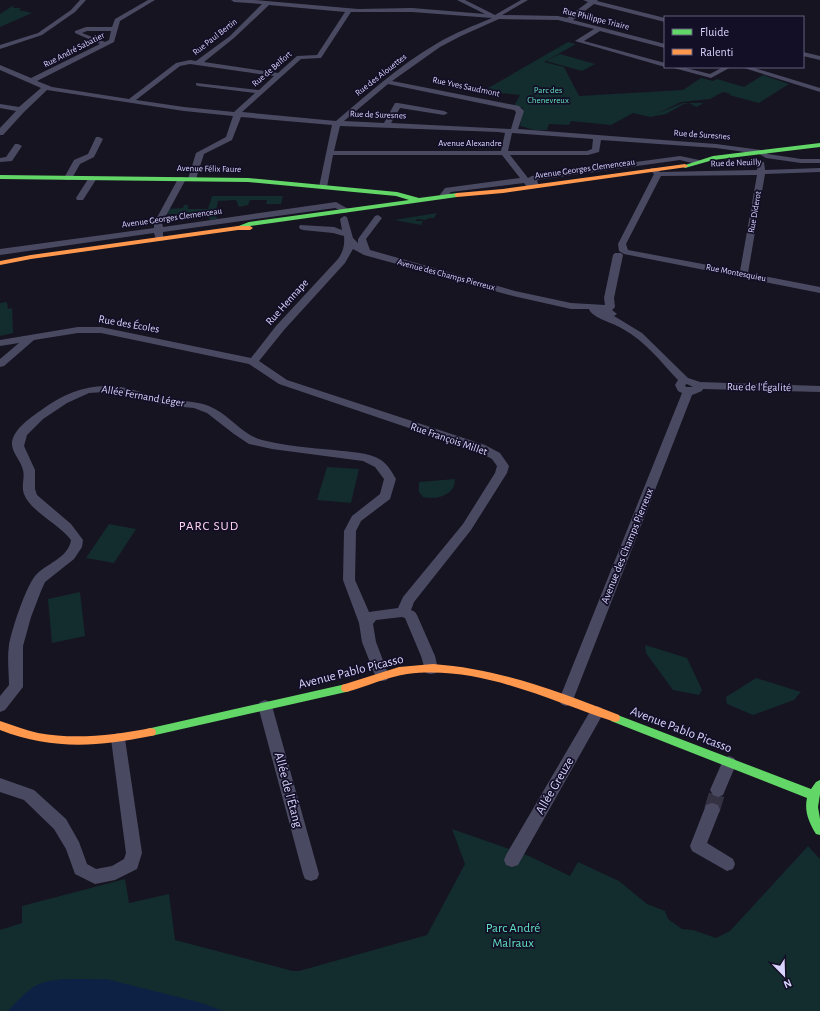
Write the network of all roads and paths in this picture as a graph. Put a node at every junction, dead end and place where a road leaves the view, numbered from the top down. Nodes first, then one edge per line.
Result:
1 (83, 0) edge
2 (152, 0) edge
3 (234, 0) edge
4 (310, 0) edge
5 (460, 0) edge
6 (525, 0) edge
7 (591, 1) edge
8 (265, 2) edge
9 (306, 7) junction
10 (349, 10) junction
11 (497, 17) junction
12 (568, 20) junction
13 (664, 20) edge
14 (114, 29) junction
15 (599, 29) junction
16 (106, 44) junction
17 (664, 46) edge
18 (0, 47) edge
19 (804, 54) edge
20 (820, 58) edge
21 (198, 63) junction
22 (664, 65) edge
23 (0, 67) edge
24 (677, 68) edge
25 (726, 68) edge
26 (747, 68) edge
27 (279, 74) junction
28 (31, 81) junction
29 (387, 82) junction
30 (198, 84) dead end
31 (46, 87) junction
32 (820, 90) edge
33 (260, 92) junction
34 (130, 101) junction
35 (0, 106) edge
36 (21, 110) junction
37 (444, 113) dead end
38 (236, 114) junction
39 (338, 123) junction
40 (386, 125) junction
41 (512, 131) junction
42 (0, 133) edge
43 (597, 138) junction
44 (98, 139) dead end
45 (820, 145) edge
46 (18, 146) dead end
47 (820, 148) edge
48 (784, 151) junction
49 (330, 153) junction
50 (504, 153) junction
51 (763, 154) junction
52 (0, 160) edge
53 (817, 161) edge
54 (693, 163) junction
55 (612, 167) junction
56 (820, 170) edge
57 (656, 172) junction
58 (761, 172) junction
59 (624, 174) junction
60 (0, 177) edge
61 (68, 178) junction
62 (93, 178) junction
63 (182, 179) junction
64 (192, 179) junction
65 (531, 184) junction
66 (323, 187) junction
67 (483, 193) junction
68 (443, 196) junction
69 (80, 198) dead end
70 (463, 198) junction
71 (417, 200) junction
72 (450, 205) dead end
73 (427, 206) junction
74 (346, 210) junction
75 (382, 218) joint
76 (366, 220) dead end
77 (347, 221) junction
78 (290, 225) junction
79 (303, 227) junction
80 (238, 228) junction
81 (158, 235) junction
82 (349, 237) junction
83 (0, 252) edge
84 (367, 253) junction
85 (626, 254) junction
86 (31, 257) junction
87 (0, 259) edge
88 (342, 261) junction
89 (0, 263) edge
90 (743, 274) junction
91 (820, 290) edge
92 (606, 311) junction
93 (31, 338) junction
94 (0, 343) edge
95 (253, 362) junction
96 (0, 364) edge
97 (690, 386) junction
98 (820, 389) edge
99 (403, 612) junction
100 (366, 623) junction
101 (431, 669) junction
102 (382, 676) junction
103 (566, 700) junction
104 (0, 706) edge
105 (265, 706) junction
106 (597, 712) junction
107 (0, 725) edge
108 (118, 739) junction
109 (729, 762) junction
110 (0, 785) edge
111 (820, 786) edge
112 (718, 790) tunnel mouth
113 (813, 795) junction
114 (712, 810) tunnel mouth
115 (820, 830) edge
116 (512, 860) dead end
117 (727, 864) dead end
118 (311, 874) dead end

1 - 18 street
2 - 14 street, Rue André Sabatier
3 - 8 street, Rue Philippe Triaire
4 - 9 street
5 - 11 street
6 - 11 street, Rue des Alouettes
7 - 12 street
7 - 13 street
8 - 9 street, Rue Philippe Triaire
8 - 21 street, Rue Paul Bertin
9 - 10 street, Rue Philippe Triaire
10 - 11 street, Rue Philippe Triaire
10 - 27 street, Rue de Belfort
11 - 12 street, Rue Philippe Triaire
11 - 29 street, Rue des Alouettes
12 - 15 street, Rue Philippe Triaire
14 - 16 street, Rue André Sabatier
14 - 16 street
15 - 17 street, Rue Philippe Triaire
15 - 22 street
16 - 28 street, Rue André Sabatier
19 - 20 street
21 - 27 street
21 - 34 street, Rue Paul Bertin
23 - 28 street, Rue de Suresnes
24 - 25 street
26 - 32 street
27 - 33 street, Rue de Belfort
28 - 31 street, Rue de Suresnes
29 - 39 street, Rue des Alouettes
29 - 41 street, Rue Yves Saudmont
30 - 33 street
31 - 34 street, Rue de Suresnes
31 - 36 street
33 - 38 street, Rue de Belfort
34 - 38 street, Rue de Suresnes
35 - 36 street
36 - 42 street
37 - 40 street
38 - 39 street, Rue de Suresnes
38 - 64 street
39 - 40 street, Rue de Suresnes
39 - 49 street
40 - 41 street, Rue de Suresnes
41 - 43 street, Rue de Suresnes
41 - 50 street
43 - 50 street, Avenue Alexandre
43 - 51 street, Rue de Suresnes
44 - 61 street
45 - 48 main road, Avenue Georges Clemenceau
46 - 52 street
47 - 48 main road, Avenue Georges Clemenceau
48 - 51 main road, Avenue Georges Clemenceau
48 - 53 street
49 - 50 street, Avenue Alexandre
49 - 66 street
50 - 65 street
51 - 53 street, Rue de Suresnes
51 - 54 main road, Avenue Georges Clemenceau
51 - 58 street, Rue Diderot
54 - 55 street, Avenue Georges Clemenceau
54 - 57 main road, Avenue Georges Clemenceau
55 - 59 street
55 - 65 street, Avenue Georges Clemenceau
56 - 58 street, Rue de Neuilly
57 - 58 street, Rue de Neuilly
57 - 59 main road, Avenue Georges Clemenceau
57 - 85 street
58 - 90 street, Rue Diderot
59 - 65 main road, Avenue Georges Clemenceau
60 - 61 main road, Avenue Félix Faure
61 - 62 main road, Avenue Félix Faure
62 - 63 main road, Avenue Félix Faure
62 - 69 street
63 - 64 main road, Avenue Félix Faure
63 - 81 street
64 - 66 main road, Avenue Félix Faure
65 - 67 main road, Avenue Georges Clemenceau
65 - 68 street, Avenue Georges Clemenceau
66 - 71 main road, Avenue Félix Faure
67 - 68 main road, Avenue Georges Clemenceau
67 - 70 main road, Avenue Georges Clemenceau
68 - 71 main road, Avenue Georges Clemenceau
70 - 72 main road, Avenue Georges Clemenceau
70 - 73 main road, Avenue Georges Clemenceau
71 - 73 main road
71 - 74 main road, Avenue Georges Clemenceau
71 - 77 main road
73 - 77 main road, Avenue Georges Clemenceau
74 - 80 main road, Avenue Georges Clemenceau
74 - 81 street, Avenue Georges Clemenceau
75 - 76 main road
75 - 84 street
77 - 78 main road, Avenue Georges Clemenceau
77 - 79 main road, Avenue Georges Clemenceau
77 - 82 street
78 - 79 main road, Avenue Georges Clemenceau
78 - 80 main road, Avenue Georges Clemenceau
79 - 82 street
80 - 81 main road, Avenue Georges Clemenceau
81 - 83 street, Avenue Georges Clemenceau
81 - 86 main road, Avenue Georges Clemenceau
82 - 84 street, Avenue des Champs Pierreux
82 - 88 street, Rue Hennape
84 - 88 street, Rue Hennape
84 - 92 street, Avenue des Champs Pierreux
85 - 90 street, Rue Montesquieu
85 - 92 street
86 - 87 main road, Avenue Georges Clemenceau
86 - 89 main road, Avenue Georges Clemenceau
88 - 95 street, Rue Hennape
90 - 91 street, Rue Montesquieu
92 - 97 street, Avenue des Champs Pierreux
93 - 94 street, Rue des Écoles
93 - 95 street, Rue des Écoles
93 - 96 street
95 - 99 street, Rue François Millet
97 - 98 street, Rue de l'Égalité
97 - 103 street, Avenue des Champs Pierreux
99 - 100 street
99 - 101 street
100 - 102 street, Allée Fernand Léger
100 - 104 street, Allée Fernand Léger
101 - 102 main road, Avenue Pablo Picasso
101 - 103 main road, Avenue Pablo Picasso
102 - 105 main road, Avenue Pablo Picasso
103 - 106 main road, Avenue Pablo Picasso
105 - 108 main road, Avenue Pablo Picasso
105 - 118 street, Allée de l'Étang
106 - 109 main road, Avenue Pablo Picasso
106 - 116 street, Allée Greuze
107 - 108 main road, Avenue Pablo Picasso
108 - 110 street
109 - 112 street
109 - 113 main road, Avenue Pablo Picasso
111 - 113 main road
113 - 115 main road
114 - 117 street

